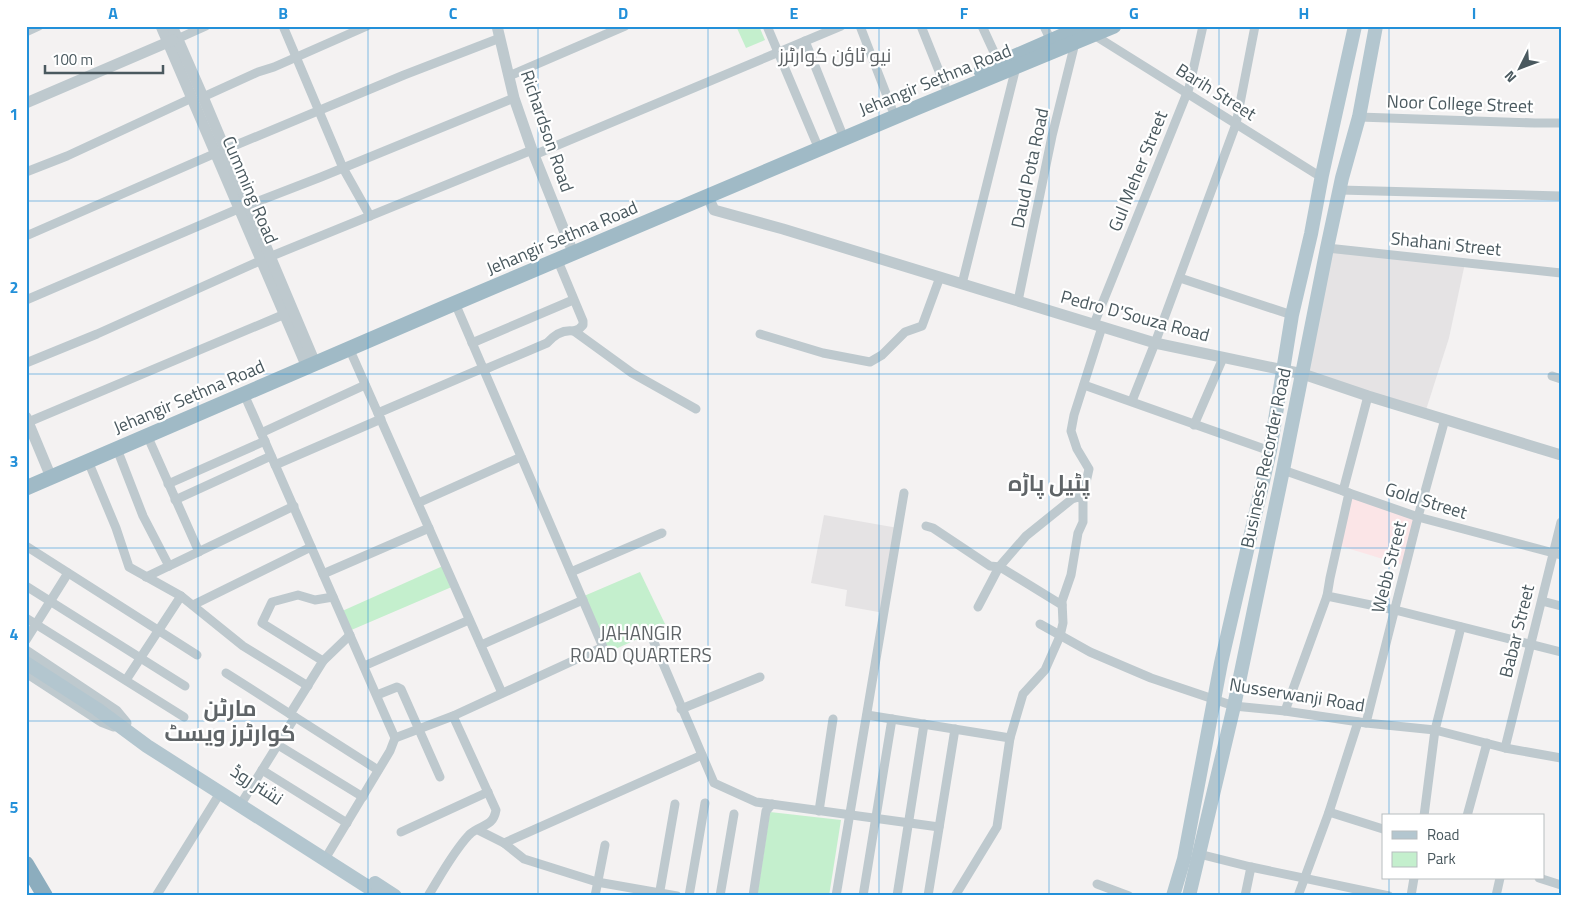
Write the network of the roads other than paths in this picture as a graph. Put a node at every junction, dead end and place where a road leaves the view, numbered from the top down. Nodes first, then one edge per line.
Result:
1 (39, 26) edge
2 (161, 26) edge
3 (172, 26) edge
4 (206, 26) edge
5 (283, 26) edge
6 (367, 26) edge
7 (497, 26) edge
8 (625, 26) edge
9 (766, 26) edge
10 (841, 26) edge
11 (860, 26) edge
12 (921, 26) edge
13 (982, 26) edge
14 (1044, 26) edge
15 (1114, 26) edge
16 (1203, 26) edge
17 (1255, 26) edge
18 (1355, 26) edge
19 (1376, 26) edge
20 (1089, 30) edge
21 (26, 32) edge
22 (500, 38) junction
23 (172, 40) junction
24 (805, 41) junction
25 (1051, 41) junction
26 (1075, 43) junction
27 (778, 52) junction
28 (296, 57) junction
29 (999, 63) junction
30 (1016, 67) junction
31 (509, 76) junction
32 (945, 86) junction
33 (1187, 92) junction
34 (198, 98) junction
35 (514, 98) junction
36 (26, 102) edge
37 (892, 109) junction
38 (319, 111) junction
39 (1359, 117) junction
40 (1561, 123) edge
41 (1236, 124) junction
42 (841, 131) junction
43 (816, 142) junction
44 (220, 151) junction
45 (533, 153) junction
46 (343, 168) junction
47 (26, 172) edge
48 (1321, 177) junction
49 (1340, 190) junction
50 (1561, 196) edge
51 (708, 197) junction
52 (243, 207) junction
53 (370, 216) junction
54 (26, 236) edge
55 (570, 245) junction
56 (1327, 248) junction
57 (266, 259) junction
58 (558, 260) junction
59 (1561, 273) edge
60 (940, 277) junction
61 (1180, 278) junction
62 (962, 284) junction
63 (26, 300) edge
64 (573, 300) junction
65 (1018, 301) junction
66 (455, 303) junction
67 (285, 314) junction
68 (1292, 315) junction
69 (1098, 326) junction
70 (574, 331) junction
71 (760, 334) dead end
72 (472, 343) junction
73 (1155, 344) junction
74 (349, 348) junction
75 (1222, 358) junction
76 (309, 361) junction
77 (26, 363) edge
78 (482, 368) junction
79 (1283, 371) junction
80 (1302, 374) junction
81 (365, 384) junction
82 (1084, 385) junction
83 (244, 394) junction
84 (1368, 396) junction
85 (1132, 401) junction
86 (696, 409) dead end
87 (379, 416) junction
88 (1445, 419) junction
89 (27, 421) edge
90 (1194, 425) junction
91 (147, 436) junction
92 (263, 437) junction
93 (117, 448) junction
94 (1270, 451) junction
95 (1561, 455) edge
96 (521, 457) junction
97 (273, 460) junction
98 (88, 462) junction
99 (48, 470) junction
100 (1283, 470) junction
101 (26, 480) edge
102 (168, 484) junction
103 (26, 488) edge
104 (904, 492) dead end
105 (1346, 492) junction
106 (1083, 499) junction
107 (175, 500) junction
108 (418, 503) junction
109 (294, 506) junction
110 (1418, 518) junction
111 (1561, 522) edge
112 (926, 526) dead end
113 (429, 528) junction
114 (662, 533) dead end
115 (26, 546) edge
116 (311, 547) junction
117 (199, 552) junction
118 (1557, 554) edge
119 (169, 566) junction
120 (999, 567) junction
121 (571, 572) junction
122 (68, 573) junction
123 (323, 574) junction
124 (146, 577) junction
125 (26, 586) edge
126 (181, 596) junction
127 (1327, 596) junction
128 (333, 597) junction
129 (583, 600) junction
130 (1542, 601) junction
131 (51, 602) junction
132 (193, 605) junction
133 (1062, 605) junction
134 (1561, 606) edge
135 (978, 607) dead end
136 (1395, 610) junction
137 (26, 618) edge
138 (470, 620) junction
139 (37, 624) junction
140 (1040, 624) dead end
141 (1461, 627) junction
142 (158, 631) junction
143 (650, 633) dead end
144 (350, 634) junction
145 (1060, 636) junction
146 (26, 640) edge
147 (481, 645) junction
148 (1531, 645) junction
149 (26, 651) edge
150 (1561, 652) edge
151 (197, 655) dead end
152 (140, 658) junction
153 (324, 661) junction
154 (26, 663) edge
155 (364, 666) junction
156 (26, 672) edge
157 (226, 673) dead end
158 (760, 676) dead end
159 (126, 680) junction
160 (185, 686) dead end
161 (308, 686) junction
162 (502, 693) junction
163 (377, 695) junction
164 (1215, 698) junction
165 (1234, 706) junction
166 (682, 709) junction
167 (1285, 711) junction
168 (867, 715) junction
169 (293, 716) junction
170 (453, 716) junction
171 (184, 717) dead end
172 (833, 719) dead end
173 (892, 719) junction
174 (1362, 722) junction
175 (125, 724) junction
176 (924, 724) junction
177 (419, 729) junction
178 (955, 729) junction
179 (1435, 730) junction
180 (396, 738) junction
181 (1010, 738) junction
182 (1487, 743) junction
183 (278, 745) junction
184 (1505, 748) junction
185 (702, 756) junction
186 (1561, 758) edge
187 (262, 770) junction
188 (378, 770) junction
189 (440, 777) dead end
190 (488, 792) junction
191 (220, 793) junction
192 (362, 797) junction
193 (244, 799) junction
194 (705, 803) dead end
195 (675, 804) dead end
196 (772, 804) junction
197 (819, 811) junction
198 (1329, 812) junction
199 (734, 814) dead end
200 (1424, 814) edge
201 (1468, 814) edge
202 (850, 815) junction
203 (875, 818) junction
204 (908, 822) junction
205 (347, 823) junction
206 (939, 827) junction
207 (1382, 829) edge
208 (478, 830) junction
209 (401, 832) dead end
210 (504, 844) junction
211 (606, 845) dead end
212 (328, 854) junction
213 (1199, 854) junction
214 (26, 864) edge
215 (1251, 867) junction
216 (1305, 878) junction
217 (1414, 880) edge
218 (1500, 880) edge
219 (1544, 880) edge
220 (597, 882) junction
221 (1096, 884) dead end
222 (1561, 885) edge
223 (659, 894) edge
224 (45, 896) edge
225 (156, 896) edge
226 (382, 896) edge
227 (395, 896) edge
228 (428, 896) edge
229 (595, 896) edge
230 (677, 896) edge
231 (689, 896) edge
232 (720, 896) edge
233 (753, 896) edge
234 (836, 896) edge
235 (862, 896) edge
236 (897, 896) edge
237 (928, 896) edge
238 (955, 896) edge
239 (1129, 896) edge
240 (1173, 896) edge
241 (1189, 896) edge
242 (1245, 896) edge
243 (1298, 896) edge
244 (1389, 896) edge
245 (1411, 896) edge
246 (1496, 896) edge

1 - 21 street
2 - 23 street, Cumming Road
3 - 23 street, Cumming Road
4 - 23 street
5 - 28 street
6 - 28 street
7 - 22 street, Richardson Road
8 - 31 street
9 - 27 street
10 - 24 street
11 - 37 street
12 - 32 street
13 - 29 street
14 - 25 street
15 - 20 highway, Jehangir Sethna Road
16 - 33 street, Gul Meher Street
17 - 41 street
18 - 48 main road, Business Recorder Road
19 - 39 main road, Business Recorder Road
20 - 25 highway, Jehangir Sethna Road
20 - 26 highway, Jehangir Sethna Road
20 - 33 street, Barih Street
22 - 31 street, Richardson Road
22 - 38 street
23 - 34 street, Cumming Road
23 - 36 street
24 - 27 street
24 - 42 street
25 - 29 highway, Jehangir Sethna Road
26 - 30 highway, Jehangir Sethna Road
26 - 65 street, Daud Pota Road
27 - 43 street
27 - 45 street
28 - 34 street
28 - 38 street
29 - 32 highway, Jehangir Sethna Road
30 - 51 highway, Jehangir Sethna Road
30 - 62 street
31 - 35 street, Richardson Road
32 - 37 highway, Jehangir Sethna Road
33 - 41 street, Barih Street
33 - 69 street, Gul Meher Street
34 - 44 street, Cumming Road
34 - 47 street
35 - 45 street, Richardson Road
35 - 46 street
37 - 42 highway, Jehangir Sethna Road
38 - 44 street
38 - 46 street
39 - 40 street, Noor College Street
39 - 49 main road, Business Recorder Road
41 - 48 street, Barih Street
41 - 61 street
42 - 43 highway, Jehangir Sethna Road
43 - 55 highway, Jehangir Sethna Road
44 - 52 street, Cumming Road
44 - 54 street
45 - 53 street
45 - 55 street, Richardson Road
46 - 52 street
46 - 53 street
48 - 68 main road, Business Recorder Road
49 - 50 street
49 - 56 main road, Business Recorder Road
51 - 58 highway, Jehangir Sethna Road
51 - 60 street, Pedro D'Souza Road
52 - 57 street, Cumming Road
52 - 63 street
53 - 57 street
55 - 76 highway, Jehangir Sethna Road
56 - 59 street, Shahani Street
56 - 80 main road, Business Recorder Road
57 - 67 street, Cumming Road
57 - 76 street, Cumming Road
57 - 77 street
58 - 64 street
58 - 66 highway, Jehangir Sethna Road
60 - 62 street, Pedro D'Souza Road
60 - 71 street
61 - 68 street
61 - 73 street
62 - 65 street, Pedro D'Souza Road
64 - 70 street
64 - 72 street
65 - 69 street, Pedro D'Souza Road
66 - 72 street
66 - 74 highway, Jehangir Sethna Road
67 - 76 street, Cumming Road
67 - 89 street
68 - 79 main road, Business Recorder Road
69 - 73 street, Pedro D'Souza Road
69 - 82 street, Gul Meher Street
70 - 78 street
70 - 86 street
72 - 78 street
73 - 75 street, Pedro D'Souza Road
73 - 85 street
74 - 76 highway, Jehangir Sethna Road
74 - 81 street
75 - 79 street, Pedro D'Souza Road
75 - 90 street
76 - 83 highway, Jehangir Sethna Road
76 - 99 highway, Jehangir Sethna Road
78 - 87 street
78 - 96 street
79 - 80 street, Pedro D'Souza Road
79 - 94 main road, Business Recorder Road
80 - 84 street, Pedro D'Souza Road
80 - 100 main road, Business Recorder Road
81 - 87 street
81 - 92 street
82 - 85 street
82 - 106 street, Gul Meher Street
83 - 91 highway, Jehangir Sethna Road
83 - 92 street
84 - 88 street, Pedro D'Souza Road
84 - 105 street
85 - 90 street
87 - 97 street
87 - 108 street
88 - 95 street, Pedro D'Souza Road
88 - 110 street, Webb Street
89 - 99 street
90 - 94 street
91 - 93 highway, Jehangir Sethna Road
91 - 102 street
92 - 97 street
92 - 102 street
93 - 98 highway, Jehangir Sethna Road
93 - 119 street
94 - 164 main road, Business Recorder Road
96 - 108 street
96 - 121 street
97 - 107 street
97 - 109 street
98 - 103 highway, Jehangir Sethna Road
98 - 124 street
99 - 101 highway, Jehangir Sethna Road
100 - 105 street, Gold Street
100 - 165 main road, Business Recorder Road
102 - 107 street
104 - 168 street
105 - 110 street, Gold Street
105 - 127 street
106 - 120 street
106 - 133 street, Gul Meher Street
107 - 117 street
108 - 113 street
109 - 116 street
109 - 117 street
110 - 118 street, Gold Street
110 - 136 street, Webb Street
111 - 118 street, Babar Street
112 - 120 street
113 - 123 street
113 - 138 street
114 - 121 street
115 - 122 street
116 - 123 street
116 - 132 street
117 - 119 street
118 - 130 street, Babar Street
119 - 124 street
120 - 133 street
120 - 135 street
121 - 129 street
122 - 131 street
122 - 142 street
123 - 128 street
124 - 126 street
125 - 131 street
126 - 132 street
126 - 142 street
127 - 136 street
127 - 167 street
128 - 144 street
128 - 153 street
129 - 147 street
129 - 162 street
130 - 134 street
130 - 148 street, Babar Street
131 - 139 street
131 - 152 street
132 - 161 street
133 - 145 street, Gul Meher Street
136 - 141 street
136 - 174 street, Webb Street
137 - 139 street
138 - 147 street
138 - 155 street
139 - 146 street
139 - 159 street
140 - 145 street, Nusserwanji Road
141 - 148 street
141 - 179 street
142 - 151 street
142 - 152 street
143 - 166 street
144 - 153 street
144 - 155 street
145 - 164 street, Nusserwanji Road
145 - 181 street, Gul Meher Street
147 - 162 street
148 - 150 street
148 - 184 street, Babar Street
149 - 175 street, نشتر روڈ
152 - 159 street
152 - 160 street
153 - 161 street
154 - 175 main road, نشتر روڈ
155 - 163 street
156 - 175 street, نشتر روڈ
157 - 169 street
158 - 166 street
159 - 171 street
161 - 169 street
162 - 170 street
163 - 177 street
163 - 180 street
164 - 165 street, Nusserwanji Road
164 - 240 main road, Business Recorder Road
165 - 167 street, Nusserwanji Road
165 - 213 main road, Business Recorder Road
166 - 185 street
167 - 174 street, Nusserwanji Road
168 - 173 street
168 - 202 street
169 - 183 street
169 - 188 street
170 - 177 street
170 - 190 street
172 - 197 street
173 - 176 street
173 - 203 street
174 - 179 street, Nusserwanji Road
174 - 198 street, Webb Street
175 - 191 main road, نشتر روڈ
175 - 193 main road, نشتر روڈ
176 - 178 street
176 - 204 street
177 - 180 street
177 - 189 street
178 - 181 street
178 - 206 street
179 - 182 street, Nusserwanji Road
179 - 200 street
180 - 188 street
181 - 238 street, Gul Meher Street
182 - 184 street, Nusserwanji Road
182 - 201 street
183 - 187 street
183 - 192 street
184 - 186 street, Nusserwanji Road
185 - 196 street
185 - 210 street
187 - 193 street
187 - 205 street
188 - 192 street
190 - 208 street
190 - 209 street
191 - 225 street
191 - 226 main road, نشتر روڈ
192 - 205 street
193 - 212 main road, نشتر روڈ
194 - 231 street
195 - 223 street
196 - 197 street
196 - 233 street
197 - 202 street
198 - 207 street
198 - 216 street, Webb Street
199 - 232 street
202 - 203 street
202 - 234 street
203 - 204 street
203 - 235 street
204 - 206 street
204 - 236 street
205 - 212 street
206 - 237 street
208 - 210 street
208 - 228 street
210 - 220 street
211 - 220 street
212 - 227 main road, نشتر روڈ
213 - 215 street
213 - 241 main road, Business Recorder Road
214 - 224 highway
215 - 216 street
215 - 242 street
216 - 243 street, Webb Street
216 - 244 street
217 - 245 street
218 - 246 street
219 - 222 street
220 - 223 street
220 - 229 street
221 - 239 street
223 - 230 street

